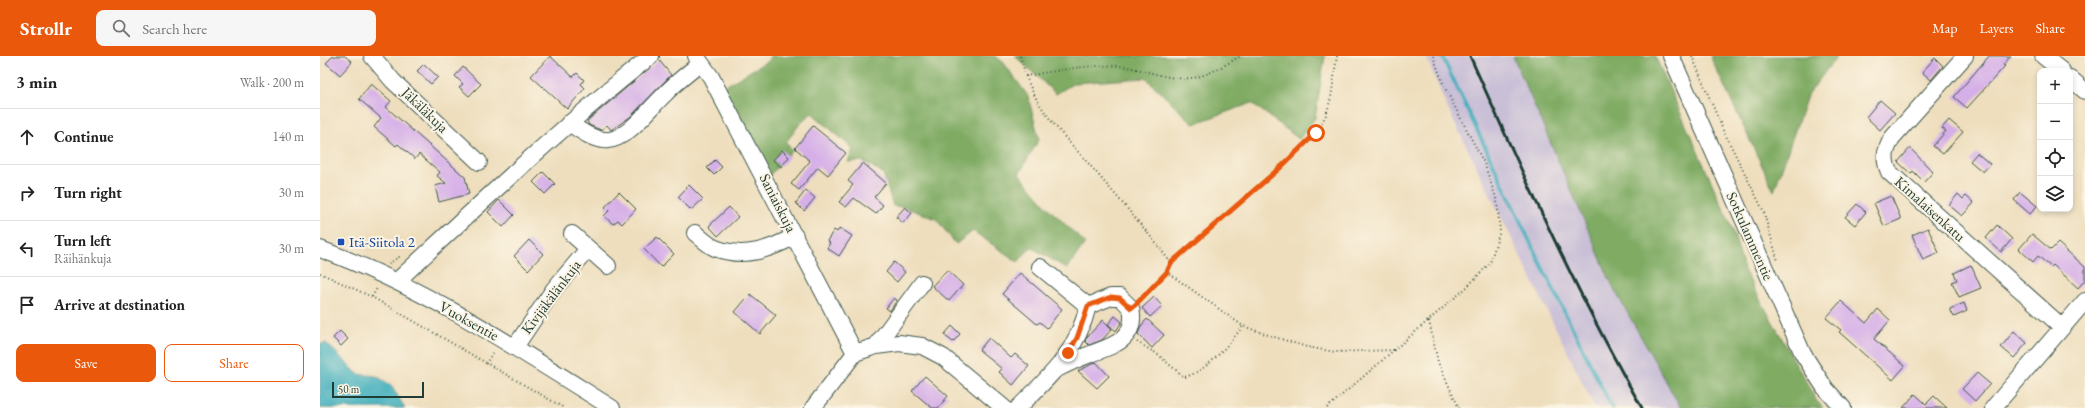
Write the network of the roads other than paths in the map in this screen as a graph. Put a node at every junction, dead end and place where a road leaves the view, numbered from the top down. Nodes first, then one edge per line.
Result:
1 (372, 56) edge
2 (651, 56) edge
3 (1671, 56) edge
4 (1965, 56) edge
5 (2043, 56) edge
6 (698, 60) edge
7 (2058, 68) edge
8 (2073, 81) edge
9 (2085, 91) edge
10 (569, 123) junction
11 (479, 162) dead end
12 (695, 233) dead end
13 (572, 234) dead end
14 (795, 236) junction
15 (320, 249) edge
16 (588, 249) junction
17 (608, 266) dead end
18 (1040, 267) dead end
19 (397, 281) junction
20 (922, 283) dead end
21 (2085, 301) edge
22 (1088, 306) junction
23 (2062, 327) junction
24 (876, 346) junction
25 (515, 347) junction
26 (855, 353) junction
27 (1057, 369) junction
28 (612, 408) edge
29 (813, 408) edge
30 (1004, 408) edge
31 (1018, 408) edge
32 (1843, 408) edge
33 (1993, 408) edge

1 - 11 street, Jäkäläkuja
2 - 10 street
3 - 32 street, Sotkulammentie
4 - 23 street, Kimalaisenkatu
5 - 7 street
6 - 10 street
6 - 14 street, Saniaiskuja
8 - 9 street
10 - 19 street
12 - 14 street
13 - 16 street
14 - 26 street, Saniaiskuja
15 - 19 street, Vuoksentie
16 - 17 street
16 - 25 street, Kivijäkälänkuja
18 - 22 street
19 - 25 street, Vuoksentie
20 - 24 street
21 - 23 street
22 - 27 street
22 - 27 street
23 - 33 street
24 - 26 street
24 - 30 street
25 - 28 street, Vuoksentie
26 - 29 street
27 - 31 street

